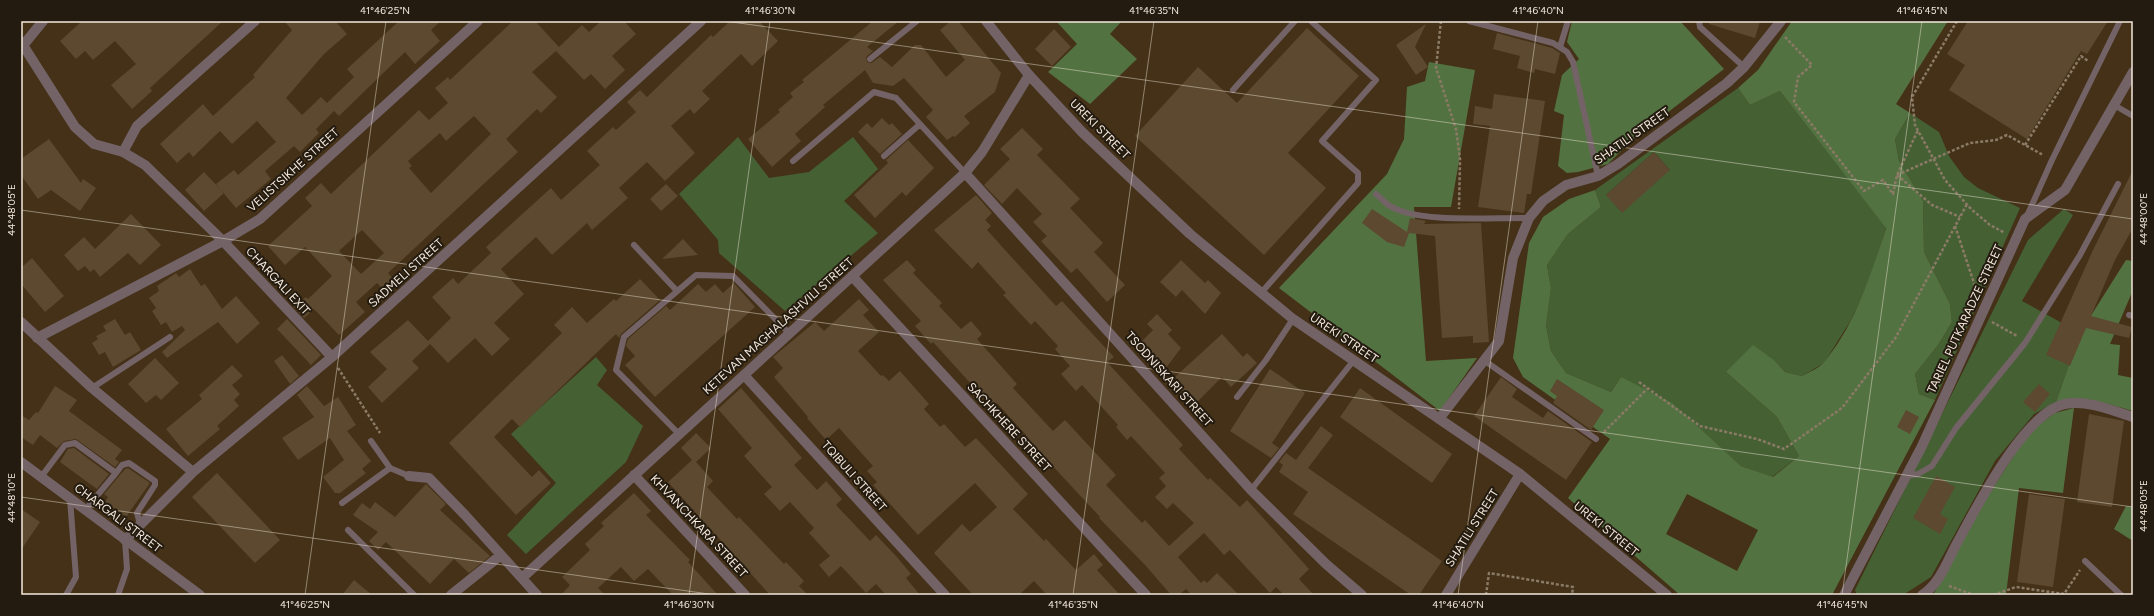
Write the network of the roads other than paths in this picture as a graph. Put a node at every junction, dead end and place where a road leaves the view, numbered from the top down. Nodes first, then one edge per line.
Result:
1 (43, 21) edge
2 (255, 21) edge
3 (478, 21) edge
4 (701, 21) edge
5 (918, 21) edge
6 (986, 21) edge
7 (1295, 21) edge
8 (1311, 21) edge
9 (1469, 21) edge
10 (1568, 21) edge
11 (1699, 21) edge
12 (2120, 21) edge
13 (1779, 24) edge
14 (22, 45) edge
15 (1560, 47) junction
16 (870, 59) dead end
17 (1744, 67) junction
18 (2133, 72) edge
19 (1029, 75) junction
20 (1233, 90) dead end
21 (2114, 105) junction
22 (2133, 116) edge
23 (919, 125) junction
24 (123, 152) junction
25 (884, 156) dead end
26 (793, 162) dead end
27 (964, 173) junction
28 (1598, 176) junction
29 (2118, 184) dead end
30 (1376, 194) dead end
31 (1529, 218) junction
32 (2025, 218) junction
33 (223, 241) junction
34 (634, 245) dead end
35 (852, 276) junction
36 (677, 291) junction
37 (1261, 293) junction
38 (1293, 319) junction
39 (21, 322) edge
40 (789, 333) junction
41 (170, 337) dead end
42 (37, 338) junction
43 (332, 357) junction
44 (1354, 360) junction
45 (1485, 362) junction
46 (744, 375) junction
47 (92, 388) junction
48 (1237, 397) dead end
49 (2133, 417) edge
50 (1439, 419) junction
51 (679, 434) junction
52 (1596, 439) road end
53 (371, 441) dead end
54 (21, 462) edge
55 (390, 468) junction
56 (193, 472) junction
57 (116, 473) junction
58 (1520, 474) junction
59 (634, 475) junction
60 (409, 476) joint
61 (1907, 476) junction
62 (41, 477) junction
63 (1251, 490) junction
64 (70, 499) junction
65 (342, 503) dead end
66 (85, 510) junction
67 (140, 524) junction
68 (348, 530) dead end
69 (125, 540) junction
70 (501, 555) junction
71 (2085, 561) road end
72 (522, 578) junction
73 (66, 595) edge
74 (118, 595) edge
75 (200, 595) edge
76 (414, 595) edge
77 (451, 595) edge
78 (537, 595) edge
79 (745, 595) edge
80 (945, 595) edge
81 (1146, 595) edge
82 (1362, 595) edge
83 (1446, 595) edge
84 (1667, 595) edge
85 (1844, 595) edge
86 (1922, 595) edge
87 (2121, 595) edge

1 - 14 street
2 - 24 street
3 - 33 street, VELISTSIKHE STREET
4 - 43 street, SADMELI STREET
5 - 16 lane
6 - 19 street, UREKI STREET
7 - 20 lane
8 - 37 lane
9 - 15 lane
10 - 15 lane
11 - 17 lane
12 - 32 lane
13 - 17 street, SHATILI STREET
14 - 24 street, CHARGALI EXIT
15 - 28 lane
17 - 28 street, SHATILI STREET
18 - 21 street
19 - 27 street, KETEVAN MAGHALASHVILI STREET
19 - 37 street, UREKI STREET
21 - 22 lane
21 - 32 street
23 - 25 lane
23 - 26 lane
23 - 27 lane
24 - 33 street, CHARGALI EXIT
27 - 35 street, KETEVAN MAGHALASHVILI STREET
27 - 63 street, TSODNISKARI STREET
28 - 31 street, SHATILI STREET
29 - 61 lane
30 - 31 lane
31 - 45 street, SHATILI STREET
32 - 61 street, TARIEL PUTKARADZE STREET
33 - 42 street, VELISTSIKHE STREET
33 - 43 street, CHARGALI EXIT
34 - 36 lane
35 - 40 street, KETEVAN MAGHALASHVILI STREET
35 - 81 street, SACHKHERE STREET
36 - 40 lane
36 - 51 lane
37 - 38 street, UREKI STREET
38 - 44 street, UREKI STREET
38 - 48 lane
39 - 42 street
40 - 46 street, KETEVAN MAGHALASHVILI STREET
41 - 47 lane
42 - 47 street
43 - 56 street, SADMELI STREET
44 - 50 street, UREKI STREET
44 - 63 lane
45 - 50 street, SHATILI STREET
45 - 52 lane
46 - 51 street, KETEVAN MAGHALASHVILI STREET
46 - 80 street, TQIBULI STREET
47 - 56 street
49 - 86 street
50 - 58 street, UREKI STREET
51 - 59 street, KETEVAN MAGHALASHVILI STREET
53 - 55 lane
54 - 62 street, CHARGALI STREET
55 - 60 lane
55 - 65 lane
56 - 67 street, SADMELI STREET
57 - 62 lane
57 - 66 lane
57 - 67 lane
58 - 83 street, SHATILI STREET
58 - 84 street, UREKI STREET
59 - 72 street, KETEVAN MAGHALASHVILI STREET
59 - 79 street, KHVANCHKARA STREET
60 - 70 street
61 - 85 street, TARIEL PUTKARADZE STREET
62 - 64 street, CHARGALI STREET
63 - 82 street, TSODNISKARI STREET
64 - 66 street, CHARGALI STREET
64 - 73 lane
66 - 69 street, CHARGALI STREET
67 - 69 street, SADMELI STREET
68 - 76 lane
69 - 74 lane
69 - 75 street, CHARGALI STREET
70 - 72 street
70 - 77 street
71 - 87 lane
72 - 78 street

